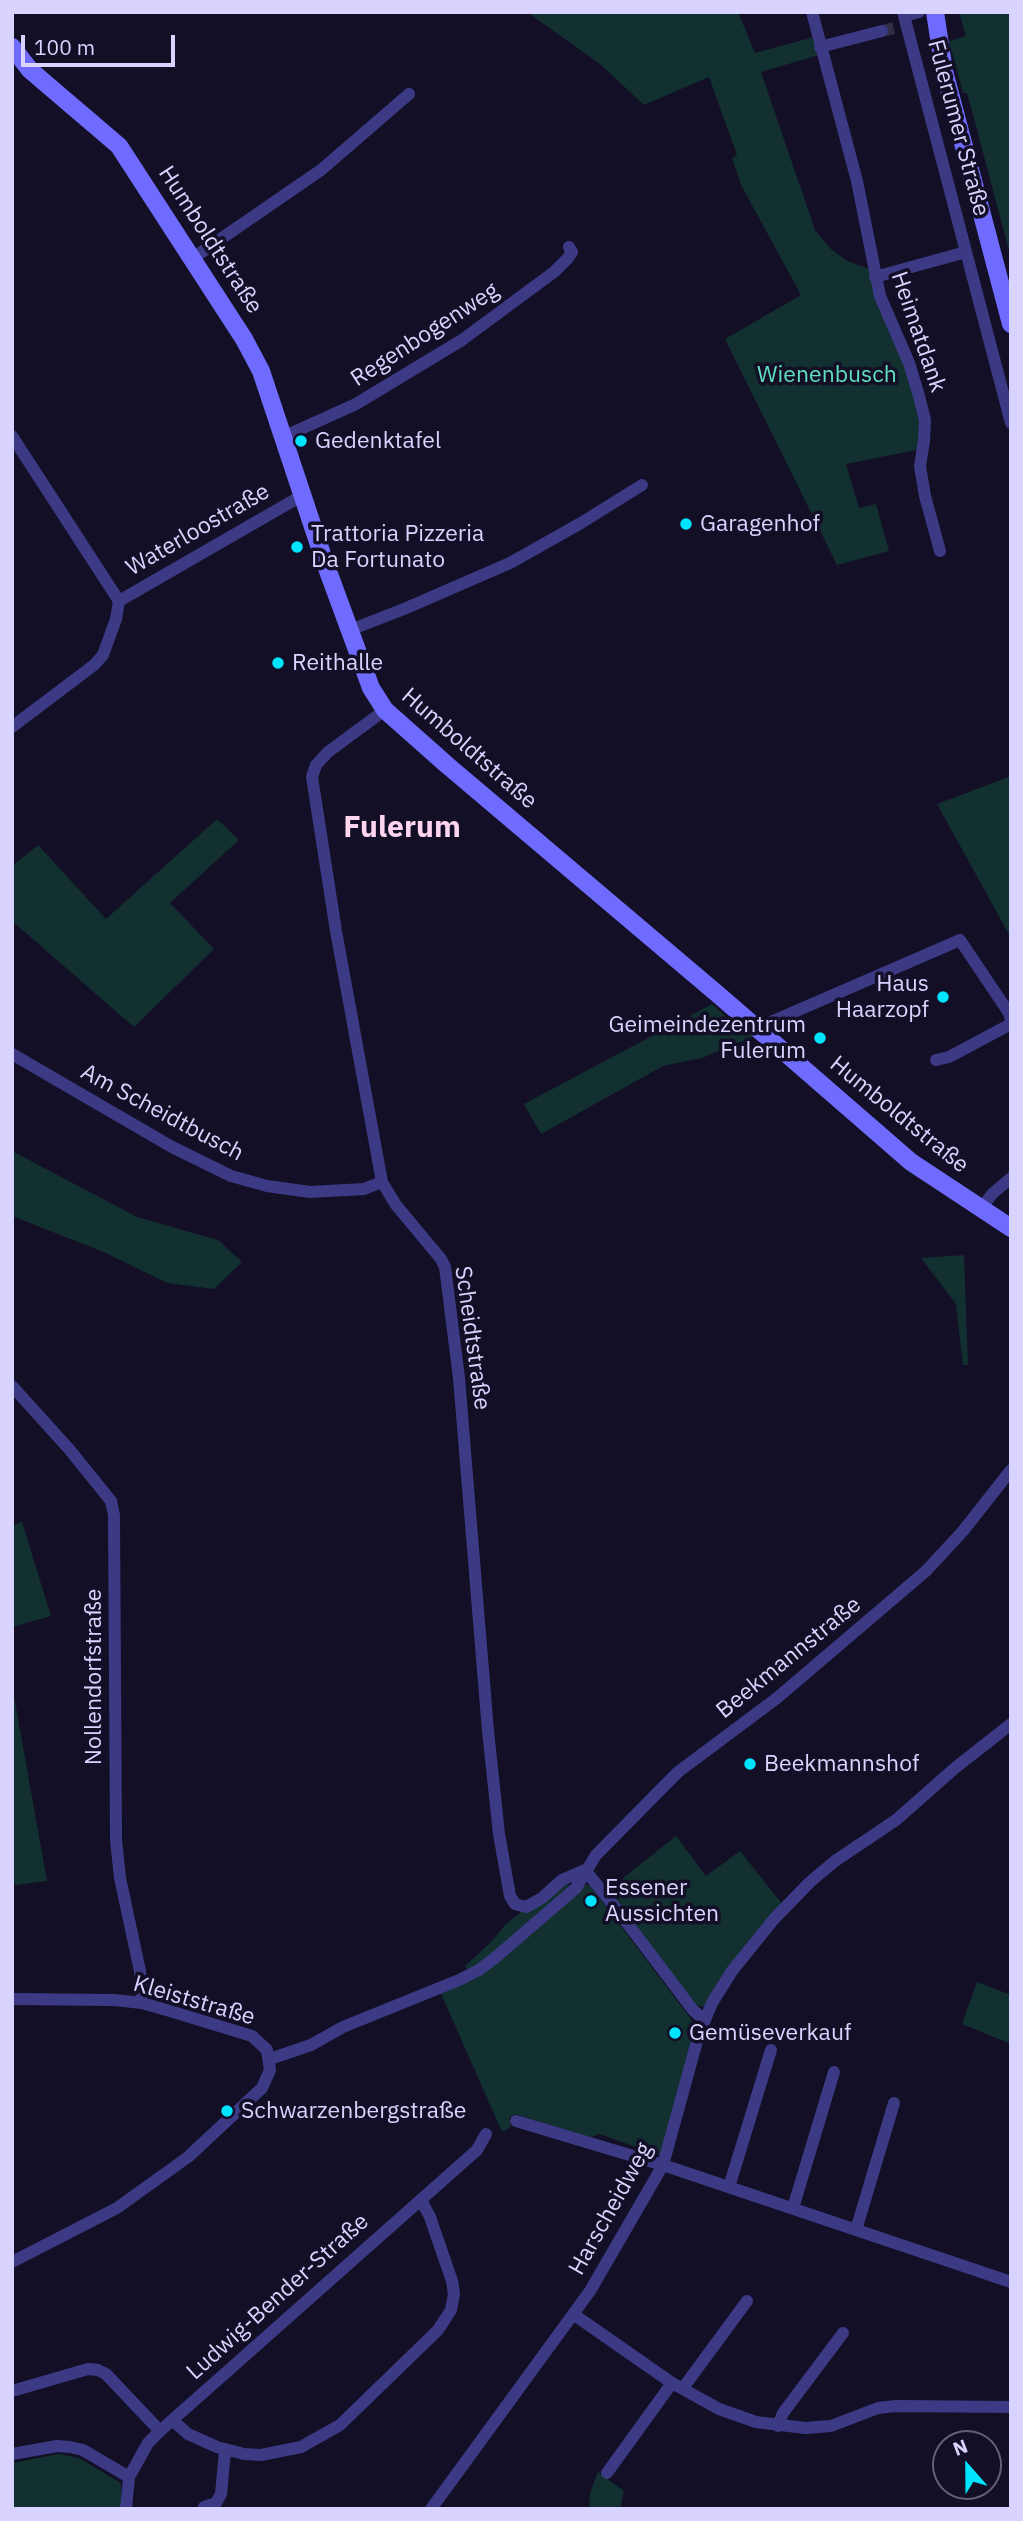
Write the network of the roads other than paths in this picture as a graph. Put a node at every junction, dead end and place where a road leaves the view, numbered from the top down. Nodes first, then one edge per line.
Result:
1 (812, 12) edge
2 (919, 12) edge
3 (925, 12) edge
4 (935, 12) edge
5 (903, 20) edge
6 (882, 31) tunnel mouth
7 (12, 47) edge
8 (820, 47) junction
9 (409, 94) dead end
10 (569, 247) dead end
11 (966, 252) junction
12 (192, 258) junction
13 (875, 277) junction
14 (1011, 324) edge
15 (1011, 424) edge
16 (12, 436) edge
17 (283, 437) junction
18 (16, 450) edge
19 (642, 485) dead end
20 (303, 495) junction
21 (940, 551) dead end
22 (119, 601) junction
23 (350, 630) junction
24 (386, 710) junction
25 (12, 727) edge
26 (757, 1028) junction
27 (1009, 1028) edge
28 (12, 1054) edge
29 (936, 1060) dead end
30 (1011, 1178) edge
31 (382, 1182) junction
32 (981, 1209) junction
33 (1011, 1228) edge
34 (12, 1386) edge
35 (1011, 1470) edge
36 (1011, 1724) edge
37 (585, 1870) junction
38 (453, 1982) joint
39 (12, 1999) edge
40 (142, 2003) junction
41 (704, 2020) junction
42 (771, 2050) dead end
43 (270, 2059) junction
44 (834, 2072) dead end
45 (894, 2103) dead end
46 (516, 2121) dead end
47 (486, 2134) dead end
48 (663, 2165) junction
49 (729, 2187) junction
50 (421, 2200) junction
51 (793, 2208) junction
52 (856, 2230) junction
53 (13, 2259) edge
54 (1011, 2282) edge
55 (747, 2301) dead end
56 (573, 2314) junction
57 (843, 2333) dead end
58 (678, 2386) junction
59 (12, 2391) edge
60 (1011, 2407) edge
61 (172, 2420) junction
62 (778, 2426) junction
63 (160, 2431) junction
64 (225, 2451) junction
65 (12, 2454) edge
66 (607, 2473) dead end
67 (129, 2477) junction
68 (204, 2507) dead end
69 (126, 2509) edge
70 (432, 2509) edge

1 - 8 street, Heimatdank
2 - 5 street, Fulerumer Straße
3 - 4 street, Fulerumer Straße
4 - 14 street, Fulerumer Straße
5 - 11 street, Fulerumer Straße
6 - 8 street
7 - 12 street, Humboldtstraße
8 - 13 street, Heimatdank
9 - 12 street
10 - 17 street, Regenbogenweg
11 - 13 street, Fulerumer Straße
11 - 15 street, Fulerumer Straße
12 - 17 street, Humboldtstraße
13 - 21 street, Heimatdank
16 - 18 street
17 - 20 street, Humboldtstraße
18 - 22 street
19 - 23 street
20 - 22 street, Waterloostraße
20 - 23 street, Humboldtstraße
22 - 25 street, Waterloostraße
23 - 24 street, Humboldtstraße
24 - 26 street, Humboldtstraße
24 - 31 street, Scheidtstraße
26 - 27 street
26 - 32 street, Humboldtstraße
27 - 29 street
28 - 31 street, Am Scheidtbusch
30 - 32 street
31 - 37 street, Scheidtstraße
32 - 33 street, Humboldtstraße
34 - 40 street, Nollendorfstraße
35 - 37 street, Beekmannstraße
36 - 41 street, Harscheidweg
37 - 38 street, Beekmannstraße
37 - 41 street
38 - 43 street, Kleiststraße
39 - 40 street, Kleiststraße
40 - 43 street, Kleiststraße
41 - 48 street, Harscheidweg
42 - 49 street
43 - 53 street, Kleiststraße
44 - 51 street
45 - 52 street
46 - 48 street
47 - 50 street, Ludwig-Bender-Straße
48 - 49 street
48 - 56 street, Harscheidweg
49 - 51 street
50 - 61 street, Ludwig-Bender-Straße
50 - 64 street
51 - 52 street
52 - 54 street
55 - 58 street
56 - 58 street
56 - 70 street, Harscheidweg
57 - 62 street
58 - 62 street
58 - 66 street
59 - 63 street
60 - 62 street
61 - 63 street, Ludwig-Bender-Straße
61 - 64 street
63 - 67 street, Ludwig-Bender-Straße
64 - 68 street
65 - 67 street
67 - 69 street, Ludwig-Bender-Straße

